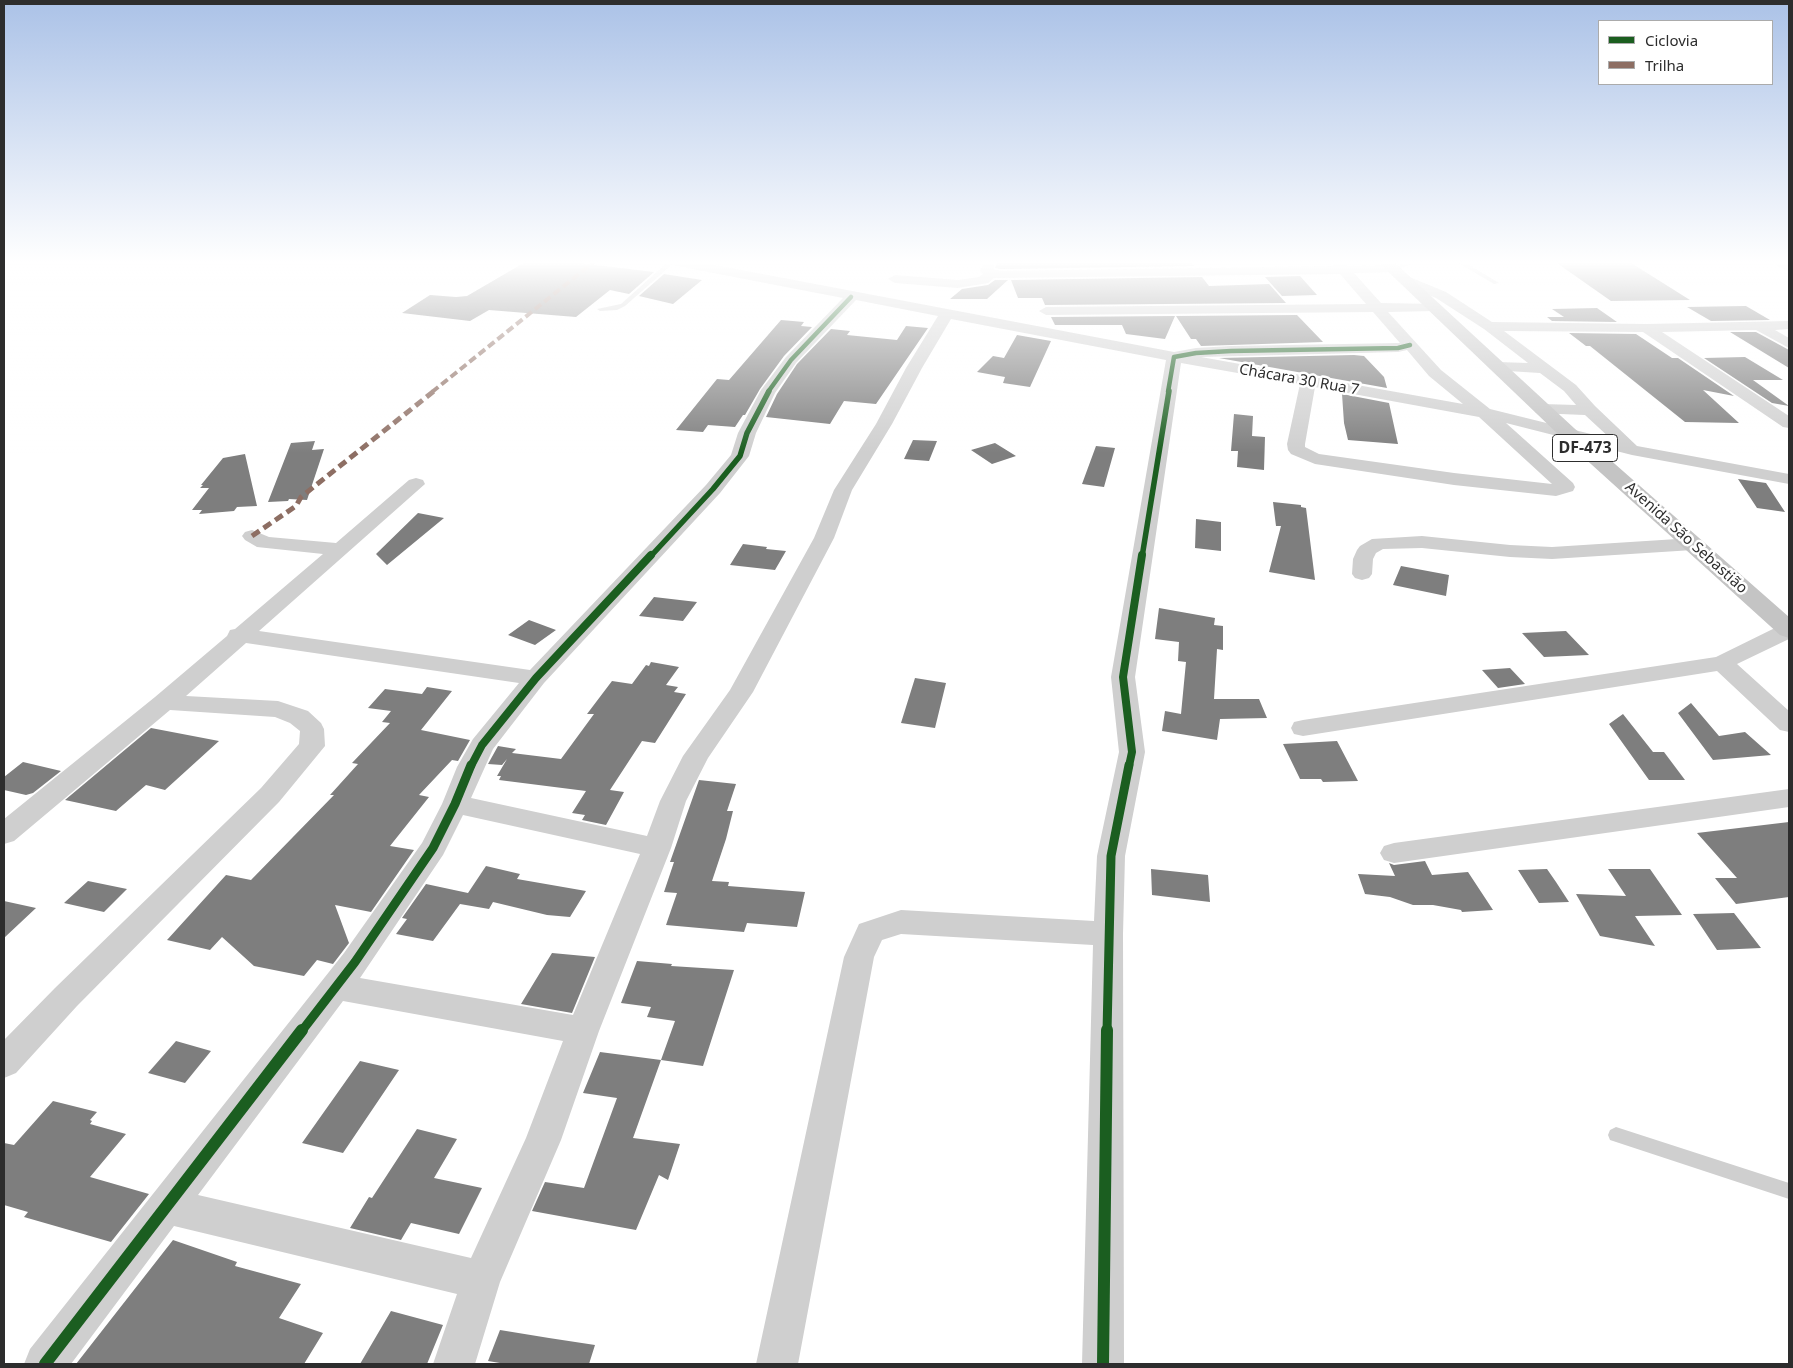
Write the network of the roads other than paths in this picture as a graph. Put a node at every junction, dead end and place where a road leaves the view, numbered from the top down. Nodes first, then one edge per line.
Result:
1 (826, 325) edge
2 (940, 325) edge
3 (999, 325) edge
4 (1392, 325) edge
5 (1453, 325) edge
6 (1487, 325) edge
7 (1560, 325) edge
8 (1789, 325) edge
9 (1759, 326) junction
10 (1646, 328) junction
11 (1789, 344) edge
12 (1410, 345) junction
13 (1174, 357) junction
14 (1497, 367) junction
15 (1544, 368) junction
16 (1308, 382) junction
17 (1542, 409) junction
18 (1589, 410) junction
19 (1484, 413) junction
20 (1789, 423) edge
21 (1567, 432) junction
22 (1632, 450) junction
23 (1789, 479) edge
24 (416, 484) dead end
25 (252, 536) dead end
26 (1693, 544) junction
27 (339, 549) junction
28 (1362, 574) dead end
29 (1789, 630) edge
30 (238, 636) junction
31 (1722, 663) junction
32 (536, 678) junction
33 (164, 702) junction
34 (1789, 724) edge
35 (1303, 728) dead end
36 (1789, 798) edge
37 (455, 804) junction
38 (4, 834) edge
39 (658, 848) junction
40 (1394, 853) dead end
41 (1108, 934) junction
42 (335, 988) junction
43 (583, 1032) junction
44 (4, 1063) edge
45 (1616, 1135) dead end
46 (1789, 1191) edge
47 (166, 1206) junction
48 (481, 1280) junction
49 (45, 1364) edge
50 (454, 1364) edge
51 (777, 1364) edge
52 (1103, 1364) edge

1 - 32 street
2 - 39 street
3 - 13 street, Chácara 30 Rua 7
4 - 12 street, Chácara 30 Rua 7
5 - 14 main road, Avenida São Sebastião / DF-473
6 - 15 street
7 - 10 street
8 - 9 street
9 - 10 street
9 - 11 street
10 - 20 street
12 - 13 street
12 - 19 street, Chácara 30 Rua 7
13 - 16 street, Chácara 30 Rua 7
13 - 41 street
14 - 15 street
14 - 17 main road, Avenida São Sebastião / DF-473
15 - 18 street
16 - 19 street, Chácara 30 Rua 7
16 - 19 street
17 - 18 street
17 - 21 main road, Avenida São Sebastião / DF-473
18 - 22 street
19 - 21 street, Chácara 30 Rua 7
21 - 22 street, Chácara 30 Rua 7
21 - 26 main road, Avenida São Sebastião / DF-473
22 - 23 street, Chácara 30 Rua 7
24 - 27 street
25 - 27 street
26 - 28 street
26 - 29 main road, Avenida São Sebastião / DF-473
27 - 30 street
29 - 31 street
30 - 32 street
30 - 33 street
31 - 34 street
31 - 35 street
32 - 37 street
33 - 38 street
33 - 44 street
36 - 40 street
37 - 39 street
37 - 42 street
39 - 43 street
41 - 51 street
41 - 52 street
42 - 43 street
42 - 47 street
43 - 48 street
45 - 46 lane
47 - 48 street
47 - 49 street
48 - 50 street

